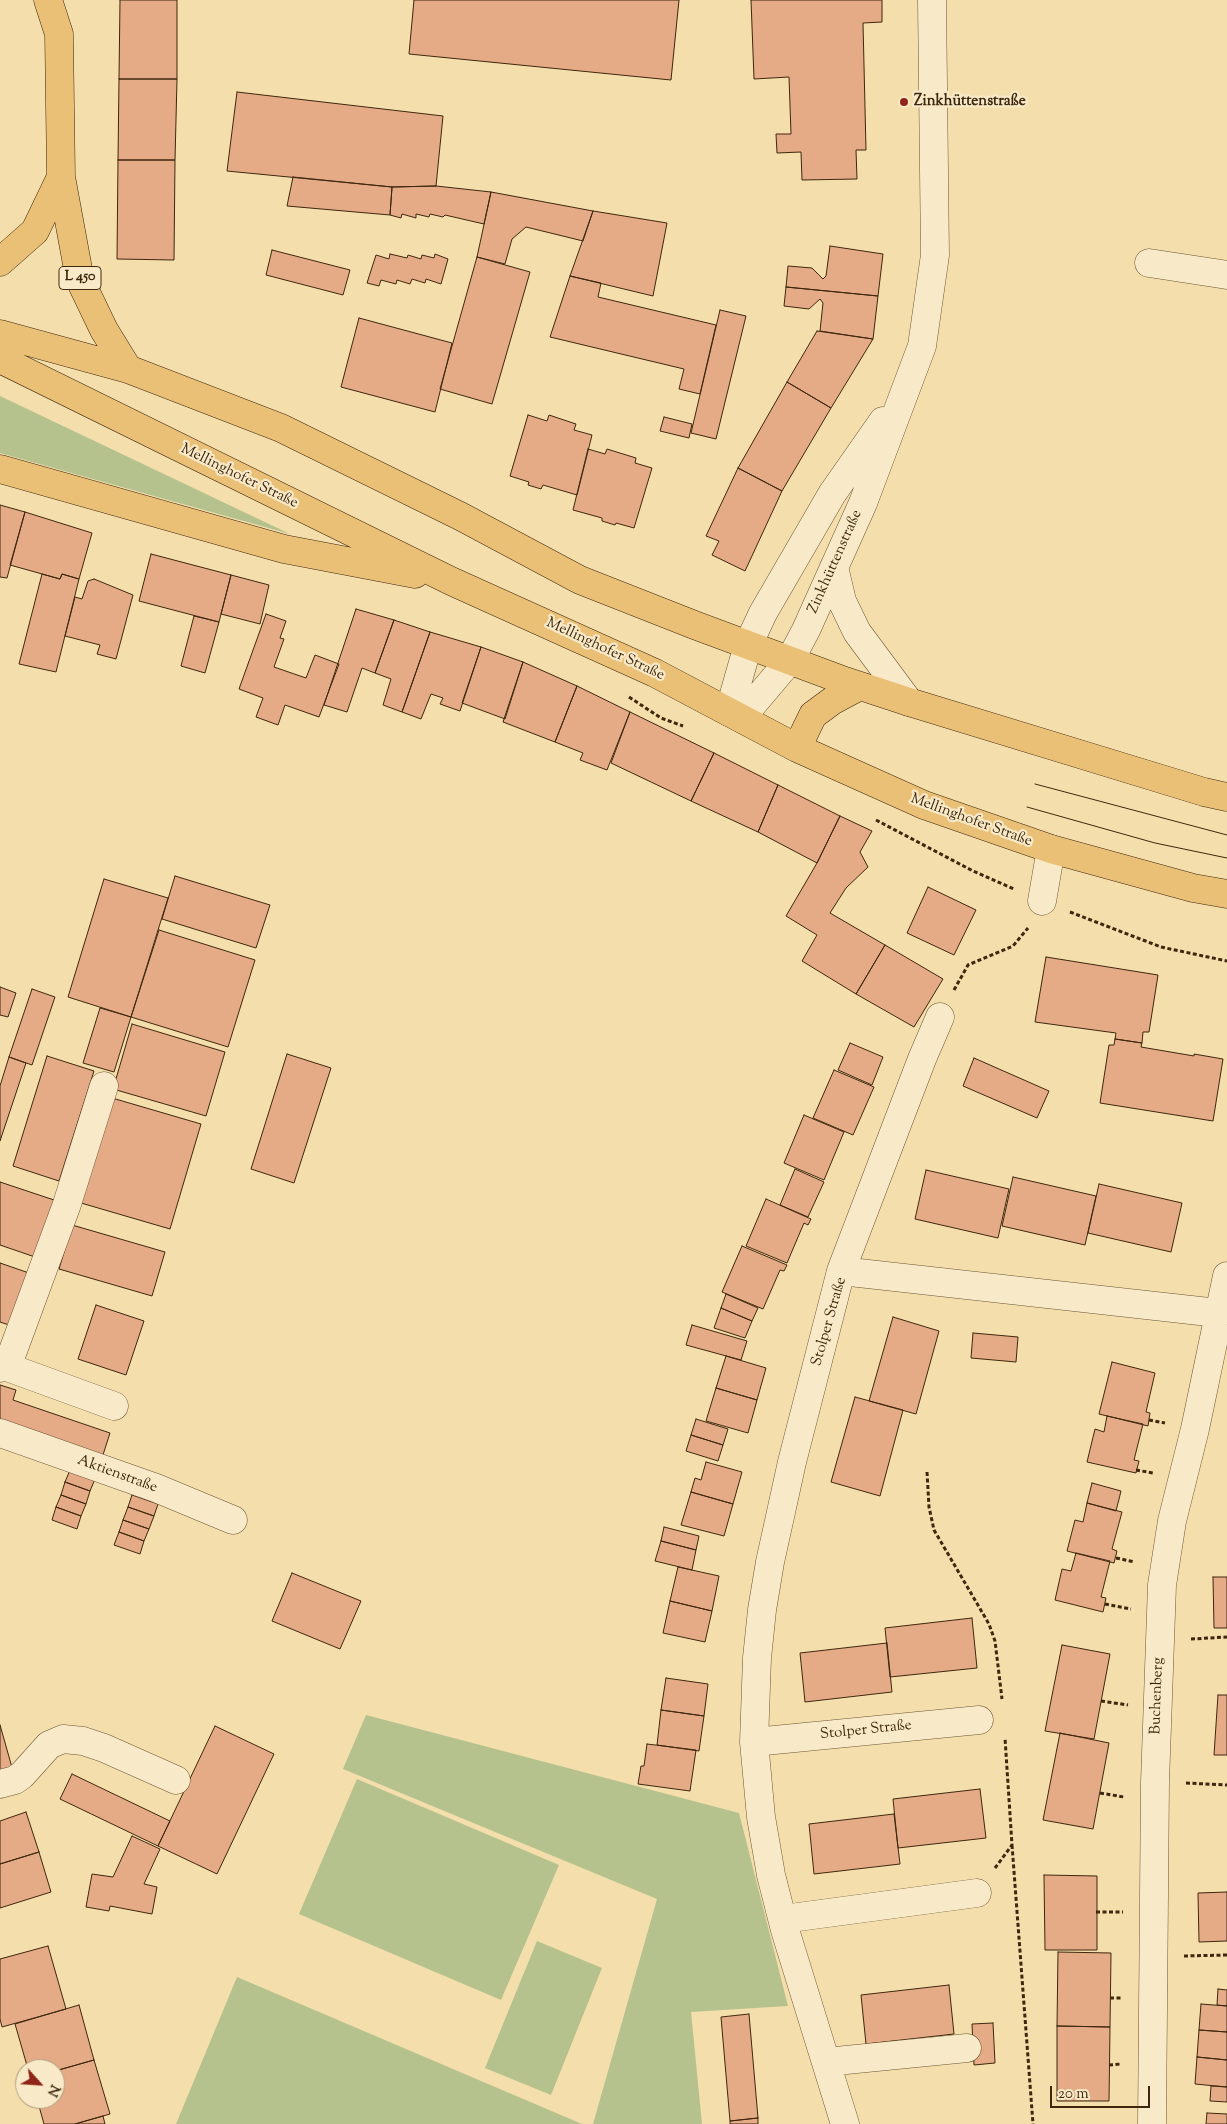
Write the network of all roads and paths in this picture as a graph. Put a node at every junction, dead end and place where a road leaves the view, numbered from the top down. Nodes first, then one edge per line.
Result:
1 (48, 0) edge
2 (932, 0) edge
3 (61, 177) junction
4 (0, 262) edge
5 (1149, 263) dead end
6 (1227, 275) edge
7 (0, 334) edge
8 (0, 358) edge
9 (128, 368) junction
10 (904, 390) junction
11 (0, 469) edge
12 (834, 567) junction
13 (451, 581) junction
14 (748, 645) junction
15 (790, 660) junction
16 (860, 686) junction
17 (909, 702) junction
18 (735, 715) junction
19 (797, 748) junction
20 (1227, 797) edge
21 (1052, 849) junction
22 (1227, 894) edge
23 (1042, 901) joint
24 (940, 1017) joint
25 (104, 1086) dead end
26 (841, 1271) junction
27 (1227, 1276) edge
28 (1223, 1312) edge
29 (4, 1368) edge
30 (114, 1406) dead end
31 (0, 1433) edge
32 (927, 1472) dead end
33 (233, 1520) dead end
34 (1002, 1700) dead end
35 (979, 1720) dead end
36 (1005, 1737) dead end
37 (754, 1742) junction
38 (176, 1780) dead end
39 (1155, 1782) junction
40 (0, 1784) edge
41 (1227, 1785) edge
42 (1012, 1845) junction
43 (977, 1893) joint
44 (782, 1919) junction
45 (1227, 1955) edge
46 (1153, 1957) junction
47 (967, 2048) dead end
48 (826, 2062) junction
49 (845, 2124) edge
50 (1033, 2124) edge
51 (1152, 2124) edge

1 - 3 main road, L 450
2 - 10 street, Zinkhüttenstraße
3 - 4 main road, L 450
3 - 9 main road, L 450
5 - 6 street
7 - 9 main road
8 - 13 main road, Mellinghofer Straße
9 - 14 main road
10 - 12 street, Zinkhüttenstraße
10 - 14 street, Zinkhüttenstraße
11 - 13 main road
12 - 15 street, Zinkhüttenstraße
12 - 17 street
13 - 18 main road, Mellinghofer Straße
14 - 15 main road
14 - 18 street, Zinkhüttenstraße
15 - 16 main road
15 - 18 street, Zinkhüttenstraße
16 - 17 main road
16 - 19 main road
17 - 20 main road
18 - 19 main road, Mellinghofer Straße
19 - 21 main road, Mellinghofer Straße
21 - 22 main road, Mellinghofer Straße
21 - 23 street
23 - 24 path
24 - 26 street
25 - 29 street
26 - 28 street, Stolper Straße
26 - 37 street, Stolper Straße
27 - 28 street, Buchenberg
28 - 39 street, Buchenberg
29 - 30 street
31 - 33 street, Aktienstraße
32 - 34 path
35 - 37 street, Stolper Straße
36 - 42 path
37 - 44 street, Stolper Straße
38 - 40 street
39 - 41 path
39 - 46 street, Buchenberg
42 - 43 path
42 - 50 path
43 - 44 street
44 - 48 street, Stolper Straße
45 - 46 path
46 - 51 street, Buchenberg
47 - 48 street
48 - 49 street, Stolper Straße

